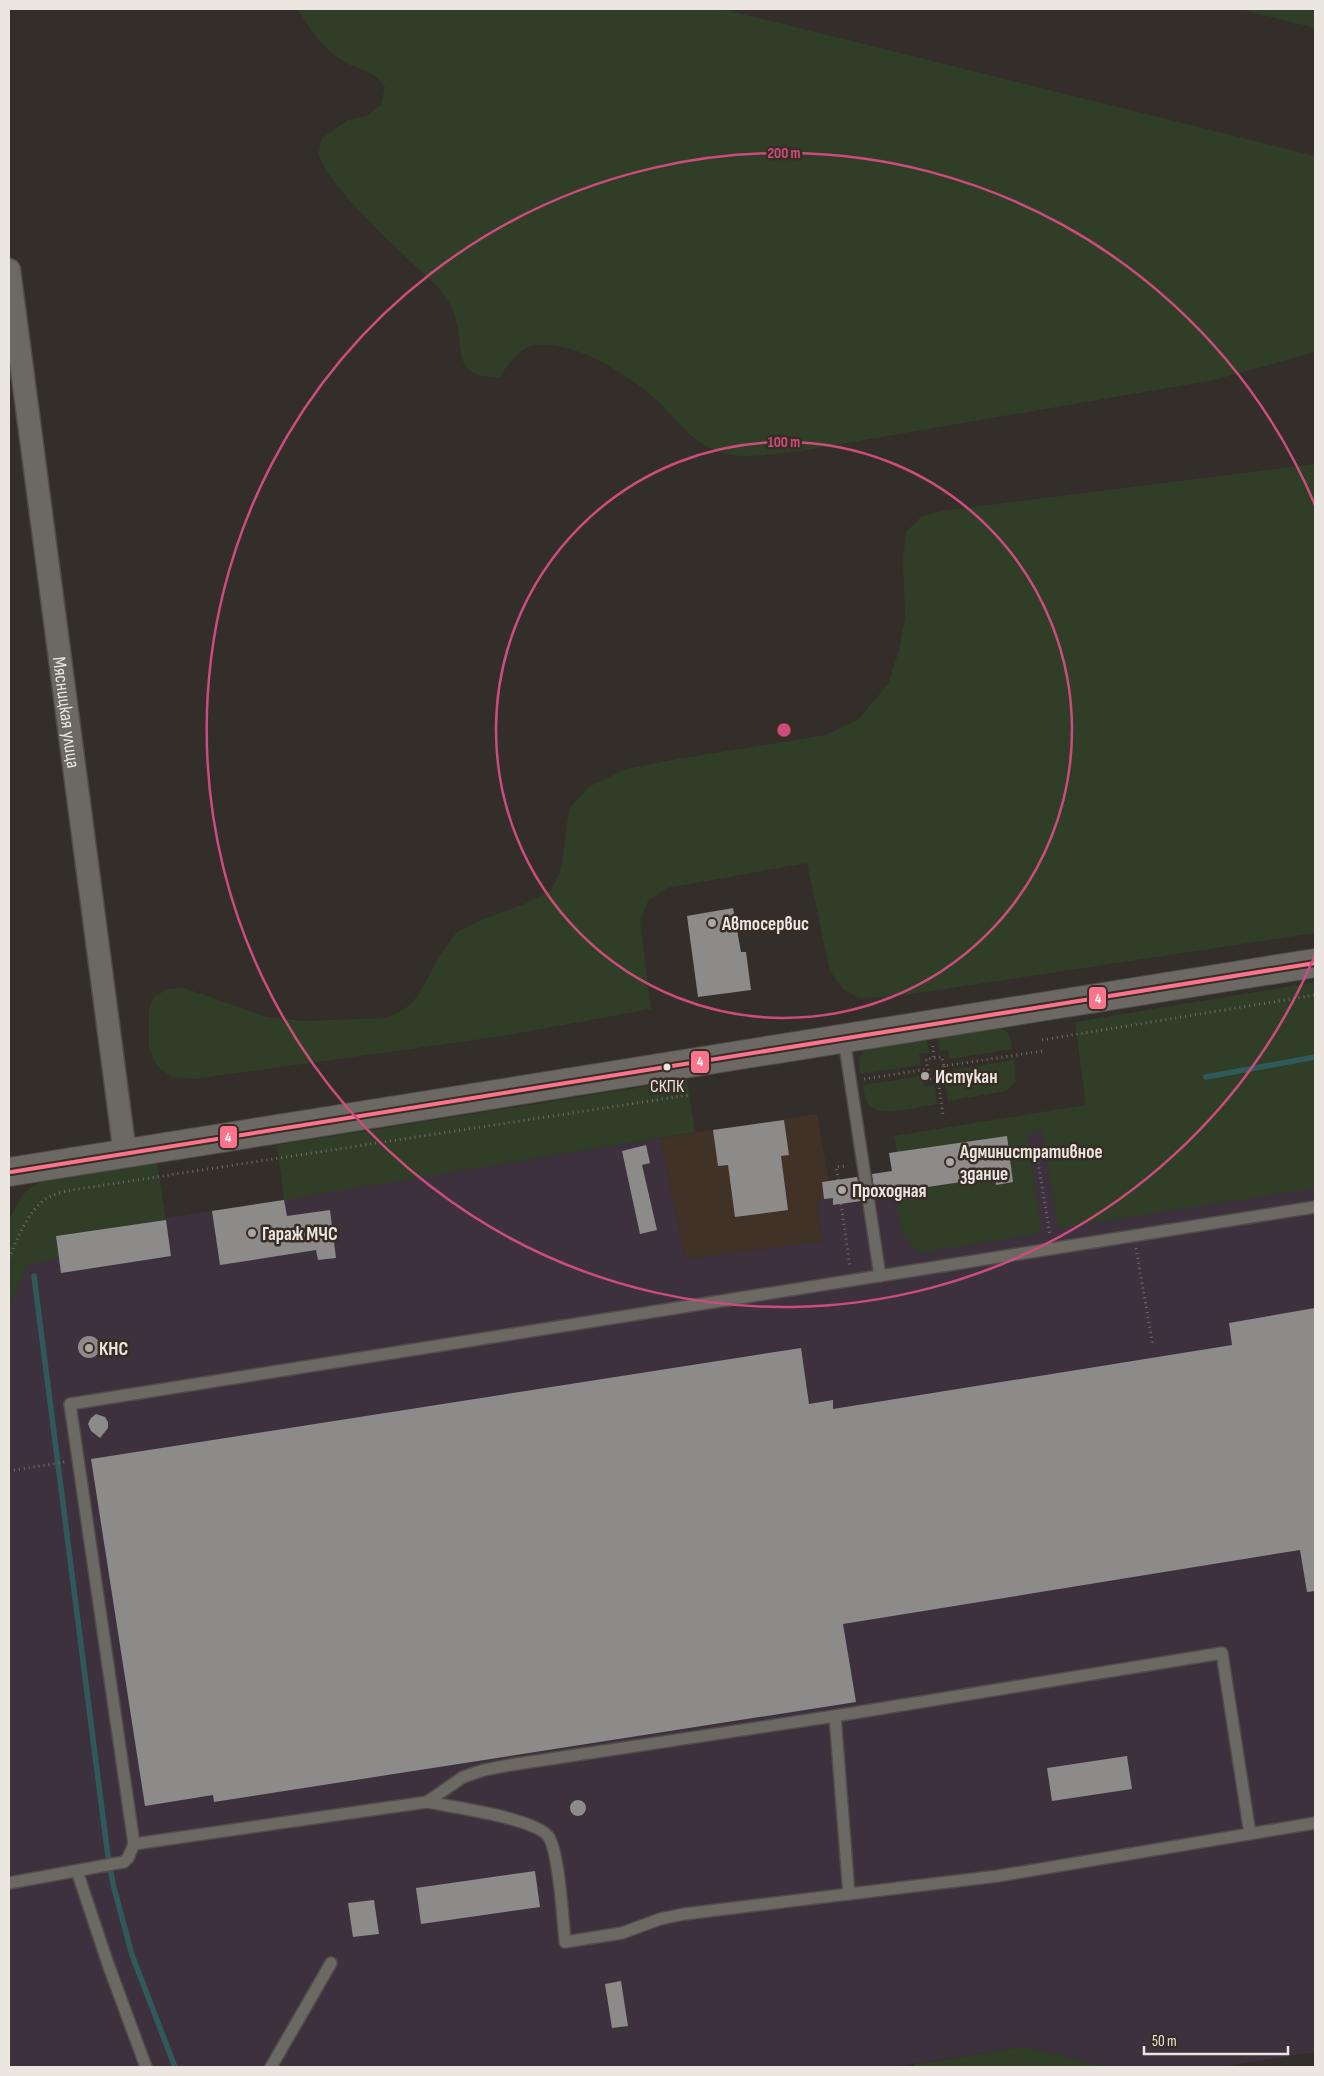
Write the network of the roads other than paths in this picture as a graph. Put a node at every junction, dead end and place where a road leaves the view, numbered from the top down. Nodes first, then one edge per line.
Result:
1 (9, 270) edge
2 (1315, 963) edge
3 (844, 1039) junction
4 (125, 1154) junction
5 (10, 1173) edge
6 (1315, 1207) edge
7 (880, 1276) junction
8 (835, 1716) junction
9 (427, 1802) junction
10 (1315, 1823) edge
11 (1250, 1834) junction
12 (134, 1844) junction
13 (77, 1871) junction
14 (9, 1883) edge
15 (850, 1894) junction
16 (331, 1963) dead end
17 (146, 2067) edge
18 (271, 2067) edge

1 - 4 street, Мясницкая улица
2 - 3 street
3 - 4 street
3 - 7 lane
4 - 5 street
6 - 7 lane
7 - 12 lane
8 - 9 lane
8 - 11 lane
8 - 15 lane
9 - 12 lane
9 - 15 lane
10 - 11 lane
11 - 15 lane
12 - 13 lane
13 - 14 lane
13 - 17 lane
16 - 18 lane

